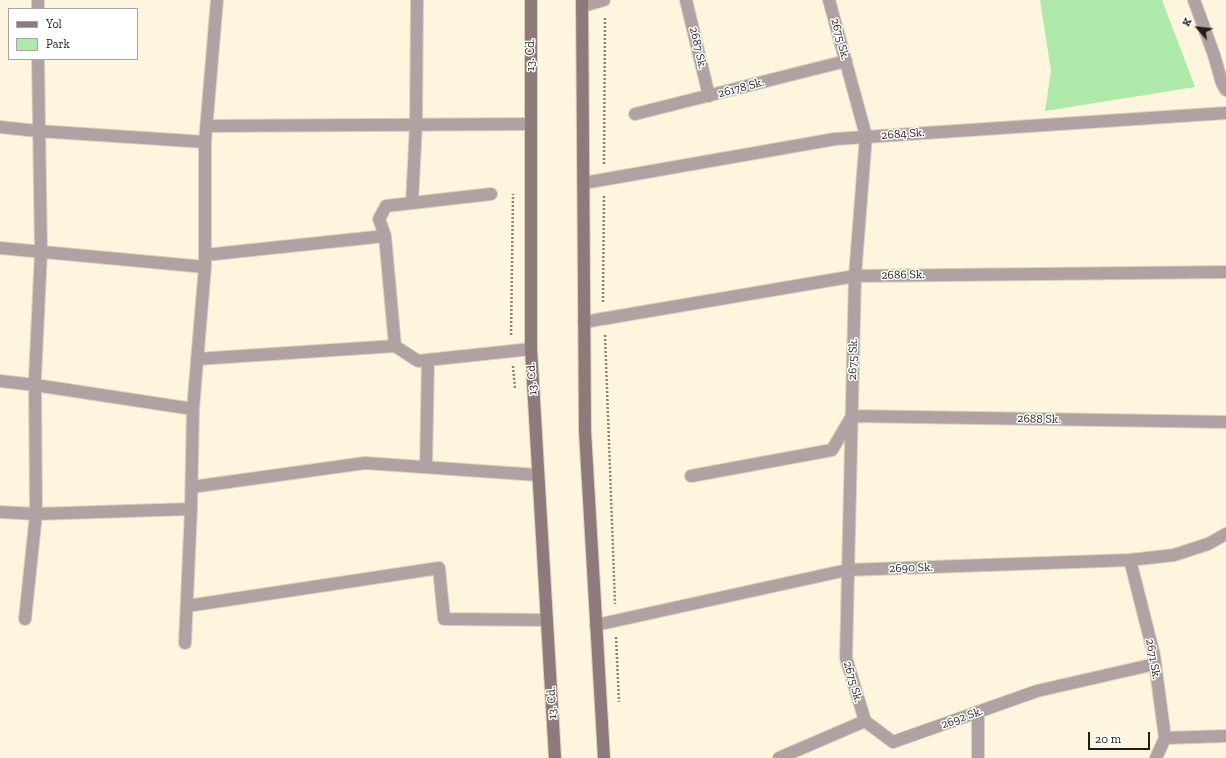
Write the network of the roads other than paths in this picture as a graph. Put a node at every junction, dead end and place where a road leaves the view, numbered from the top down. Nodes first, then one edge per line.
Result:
1 (217, 0) edge
2 (417, 0) edge
3 (531, 0) edge
4 (604, 0) edge
5 (686, 0) edge
6 (829, 0) edge
7 (1194, 0) edge
8 (582, 3) edge
9 (1220, 54) edge
10 (38, 60) edge
11 (846, 61) junction
12 (1226, 90) edge
13 (709, 96) junction
14 (1226, 113) edge
15 (635, 114) dead end
16 (416, 124) junction
17 (531, 124) junction
18 (206, 126) junction
19 (0, 127) edge
20 (38, 131) junction
21 (866, 136) junction
22 (205, 142) junction
23 (584, 183) junction
24 (492, 194) dead end
25 (412, 204) junction
26 (385, 236) junction
27 (0, 248) edge
28 (41, 252) junction
29 (205, 261) junction
30 (1226, 272) edge
31 (855, 276) junction
32 (584, 322) junction
33 (395, 346) junction
34 (531, 349) junction
35 (197, 359) junction
36 (428, 360) junction
37 (0, 381) edge
38 (35, 385) junction
39 (193, 409) junction
40 (852, 416) junction
41 (1226, 422) edge
42 (426, 467) junction
43 (538, 475) junction
44 (691, 476) dead end
45 (192, 486) junction
46 (191, 509) junction
47 (0, 512) edge
48 (36, 514) junction
49 (1226, 534) edge
50 (1130, 560) junction
51 (847, 570) junction
52 (187, 606) junction
53 (25, 619) dead end
54 (547, 620) junction
55 (596, 625) junction
56 (185, 643) dead end
57 (1155, 664) junction
58 (978, 712) junction
59 (865, 721) junction
60 (1226, 736) edge
61 (1165, 738) junction
62 (555, 758) edge
63 (604, 758) edge
64 (779, 758) edge
65 (978, 758) edge
66 (1156, 758) edge

1 - 18 street
2 - 16 street
3 - 17 main road, 13. Cd.
4 - 8 street
5 - 13 street, 2687 Sk.
6 - 11 street, 2675 Sk.
7 - 9 street
8 - 23 main road
9 - 12 street
10 - 20 street
11 - 13 street, 26178 Sk.
11 - 21 street, 2675 Sk.
13 - 15 street, 26178 Sk.
14 - 21 street, 2684 Sk.
16 - 17 street
16 - 18 street
16 - 25 street
17 - 34 main road, 13. Cd.
18 - 22 street
19 - 20 street
20 - 22 street
20 - 28 street
21 - 23 street, 2684 Sk.
21 - 31 street, 2675 Sk.
22 - 29 street
23 - 32 main road
24 - 25 street
25 - 26 street
26 - 29 street
26 - 33 street
27 - 28 street
28 - 29 street
28 - 38 street
29 - 35 street
30 - 31 street, 2686 Sk.
31 - 32 street, 2686 Sk.
31 - 40 street, 2675 Sk.
32 - 55 main road
33 - 35 street
33 - 36 street
34 - 36 street
34 - 43 main road, 13. Cd.
35 - 39 street
36 - 42 street
37 - 38 street
38 - 39 street
38 - 48 street
39 - 45 street
40 - 41 street, 2688 Sk.
40 - 44 street
40 - 51 street, 2675 Sk.
42 - 43 street
42 - 45 street
43 - 54 main road, 13. Cd.
45 - 46 street
46 - 48 street
46 - 52 street
47 - 48 street
48 - 53 street
49 - 50 street, 2690 Sk.
50 - 51 street, 2690 Sk.
50 - 57 street, 2671 Sk.
51 - 55 street, 2690 Sk.
51 - 59 street, 2675 Sk.
52 - 54 street
52 - 56 street
54 - 62 main road, 13. Cd.
55 - 63 main road
57 - 58 street, 2692 Sk.
57 - 61 street, 2671 Sk.
58 - 59 street, 2692 Sk.
58 - 65 street
59 - 64 street
60 - 61 street
61 - 66 street

